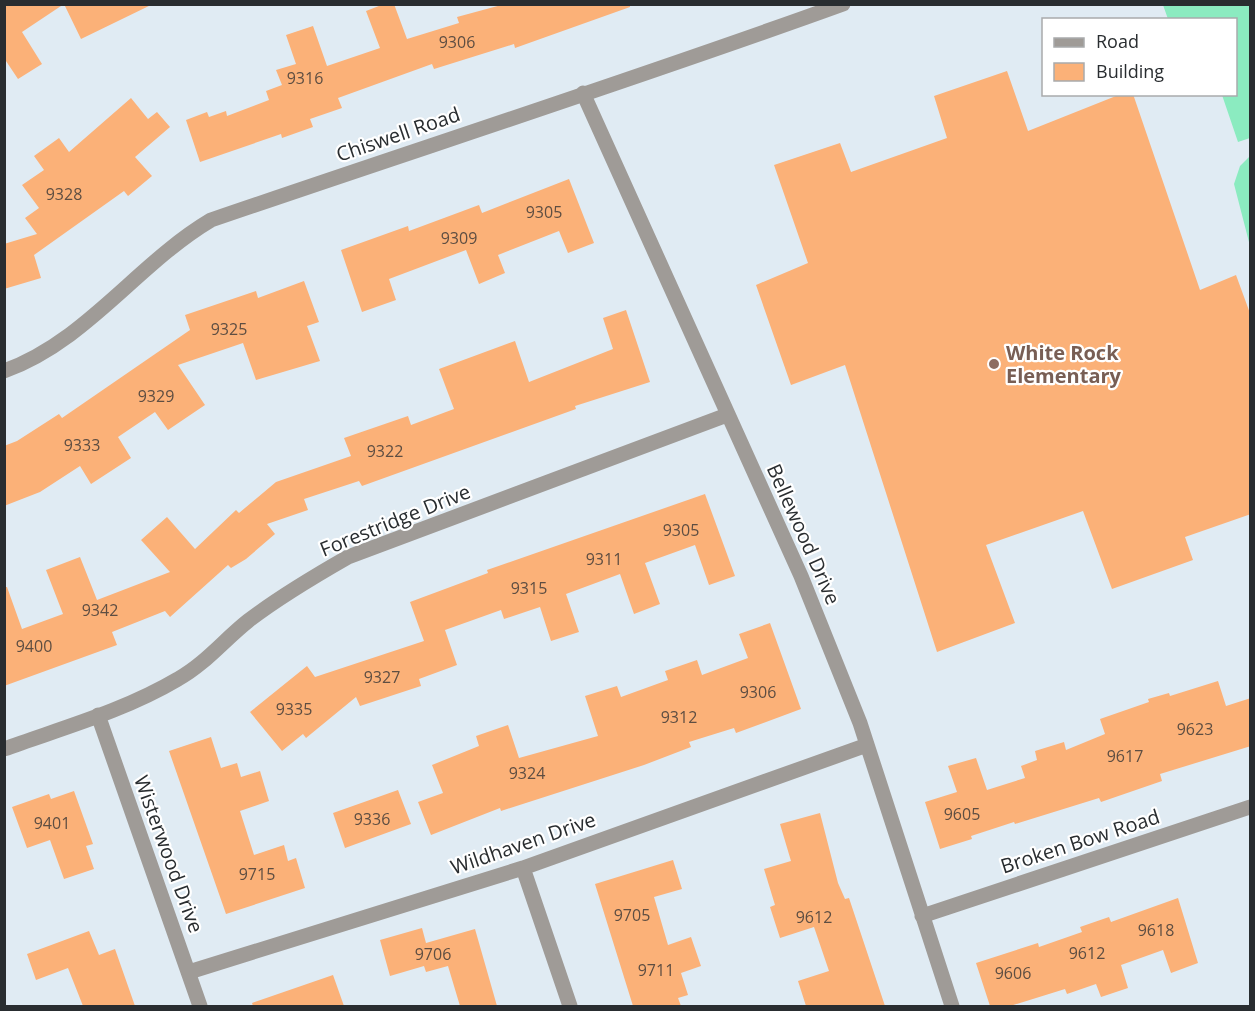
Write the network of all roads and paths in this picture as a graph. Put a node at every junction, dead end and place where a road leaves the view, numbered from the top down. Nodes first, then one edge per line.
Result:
1 (843, 4) edge
2 (583, 93) junction
3 (4, 371) edge
4 (728, 415) junction
5 (98, 715) junction
6 (867, 745) junction
7 (4, 749) edge
8 (1251, 807) edge
9 (523, 868) junction
10 (922, 916) junction
11 (189, 972) junction
12 (201, 1006) edge
13 (570, 1006) edge
14 (952, 1006) edge

1 - 2 street, Chiswell Road
2 - 3 street, Chiswell Road
2 - 4 street, Bellewood Drive
4 - 5 street, Forestridge Drive
4 - 6 street, Bellewood Drive
5 - 7 street, Forestridge Drive
5 - 11 street, Wisterwood Drive
6 - 9 street, Wildhaven Drive
6 - 10 street, Bellewood Drive
8 - 10 street, Broken Bow Road
9 - 11 street, Wildhaven Drive
9 - 13 street
10 - 14 street, Bellewood Drive
11 - 12 street, Wisterwood Drive

